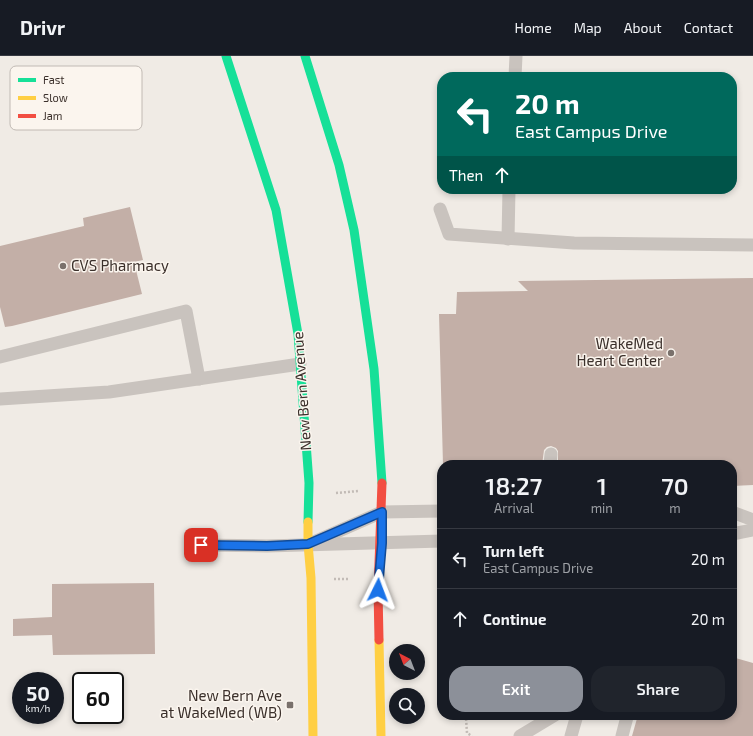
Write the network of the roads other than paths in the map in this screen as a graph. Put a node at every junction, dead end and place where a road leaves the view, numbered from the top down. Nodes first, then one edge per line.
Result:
1 (226, 56) edge
2 (516, 56) edge
3 (306, 57) edge
4 (514, 72) edge
5 (509, 194) edge
6 (440, 209) dead end
7 (508, 239) junction
8 (753, 245) edge
9 (0, 357) edge
10 (300, 364) junction
11 (199, 379) junction
12 (0, 399) edge
13 (437, 511) edge
14 (382, 512) junction
15 (737, 514) edge
16 (753, 520) edge
17 (753, 530) edge
18 (737, 533) edge
19 (437, 541) edge
20 (382, 543) junction
21 (308, 544) junction
22 (201, 545) dead end
23 (547, 720) edge
24 (576, 720) edge
25 (626, 720) edge
26 (313, 736) edge
27 (381, 736) edge
28 (520, 736) edge
29 (571, 736) edge
30 (622, 736) edge

1 - 10 main road, New Bern Avenue
2 - 4 lane
3 - 14 main road
5 - 7 lane
6 - 7 lane
7 - 8 lane
9 - 11 lane
10 - 11 lane
10 - 21 main road, New Bern Avenue
11 - 12 lane
13 - 14 lane
14 - 20 main road
14 - 21 lane
15 - 16 lane
17 - 18 lane
19 - 20 lane
20 - 21 lane
20 - 27 main road
21 - 22 lane
21 - 26 main road, New Bern Avenue
23 - 28 lane
24 - 29 lane
25 - 30 lane

